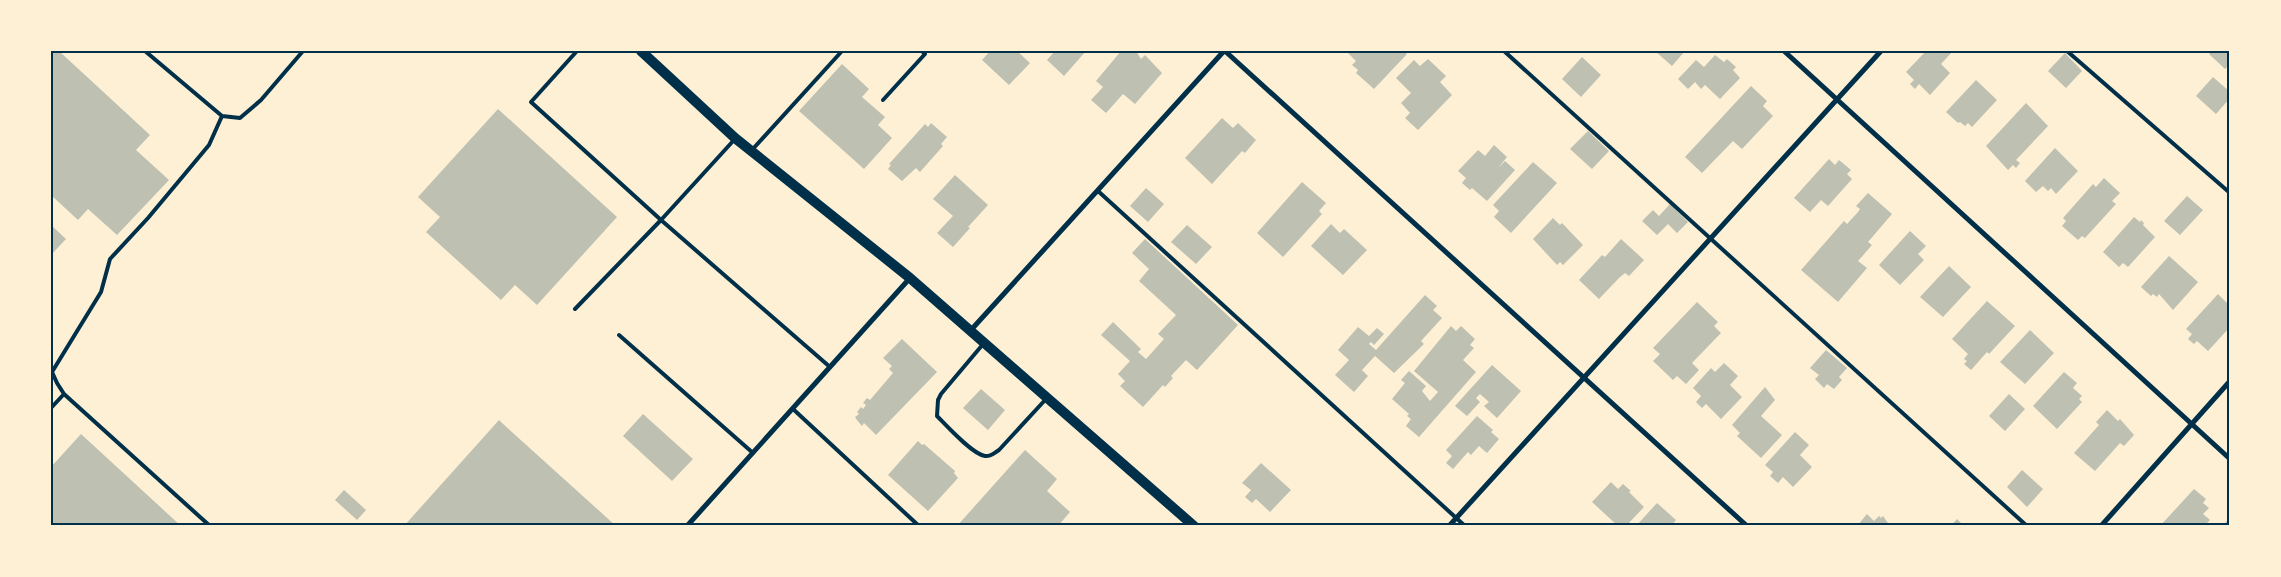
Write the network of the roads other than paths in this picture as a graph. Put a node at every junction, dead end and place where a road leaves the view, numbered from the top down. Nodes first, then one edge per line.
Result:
1 (145, 51) edge
2 (303, 51) edge
3 (577, 51) edge
4 (641, 51) edge
5 (842, 51) edge
6 (922, 51) edge
7 (1224, 51) edge
8 (1504, 51) edge
9 (1784, 51) edge
10 (1880, 51) edge
11 (2067, 51) edge
12 (1837, 99) junction
13 (883, 100) dead end
14 (222, 116) junction
15 (735, 138) junction
16 (751, 151) junction
17 (1098, 191) junction
18 (2230, 193) edge
19 (661, 220) junction
20 (1710, 239) junction
21 (910, 278) junction
22 (575, 309) dead end
23 (971, 330) junction
24 (619, 335) dead end
25 (985, 342) junction
26 (830, 367) junction
27 (1585, 377) junction
28 (2230, 381) edge
29 (64, 394) junction
30 (1048, 398) junction
31 (51, 408) edge
32 (793, 409) junction
33 (2190, 423) junction
34 (753, 453) junction
35 (2230, 459) edge
36 (1456, 518) junction
37 (210, 526) edge
38 (687, 526) edge
39 (919, 526) edge
40 (1194, 526) edge
41 (1449, 526) edge
42 (1465, 526) edge
43 (1746, 526) edge
44 (2027, 526) edge
45 (2101, 526) edge

1 - 14 lane
2 - 14 lane
3 - 19 lane
4 - 15 main road
5 - 16 lane
6 - 13 lane
7 - 17 street
7 - 27 street
8 - 20 lane
9 - 12 street
10 - 12 street
11 - 18 lane
12 - 20 street
12 - 33 street
14 - 29 lane
15 - 16 main road
15 - 19 lane
16 - 21 main road
17 - 23 street
17 - 36 lane
19 - 22 lane
19 - 26 lane
20 - 27 street
20 - 44 lane
21 - 23 main road
21 - 26 street
23 - 25 main road
24 - 34 lane
25 - 30 main road
25 - 30 lane
26 - 32 street
27 - 36 street
27 - 43 street
28 - 33 street
29 - 31 lane
29 - 37 lane
30 - 40 main road
32 - 34 street
32 - 39 lane
33 - 35 street
33 - 45 street
34 - 38 street
36 - 41 street
36 - 42 lane

